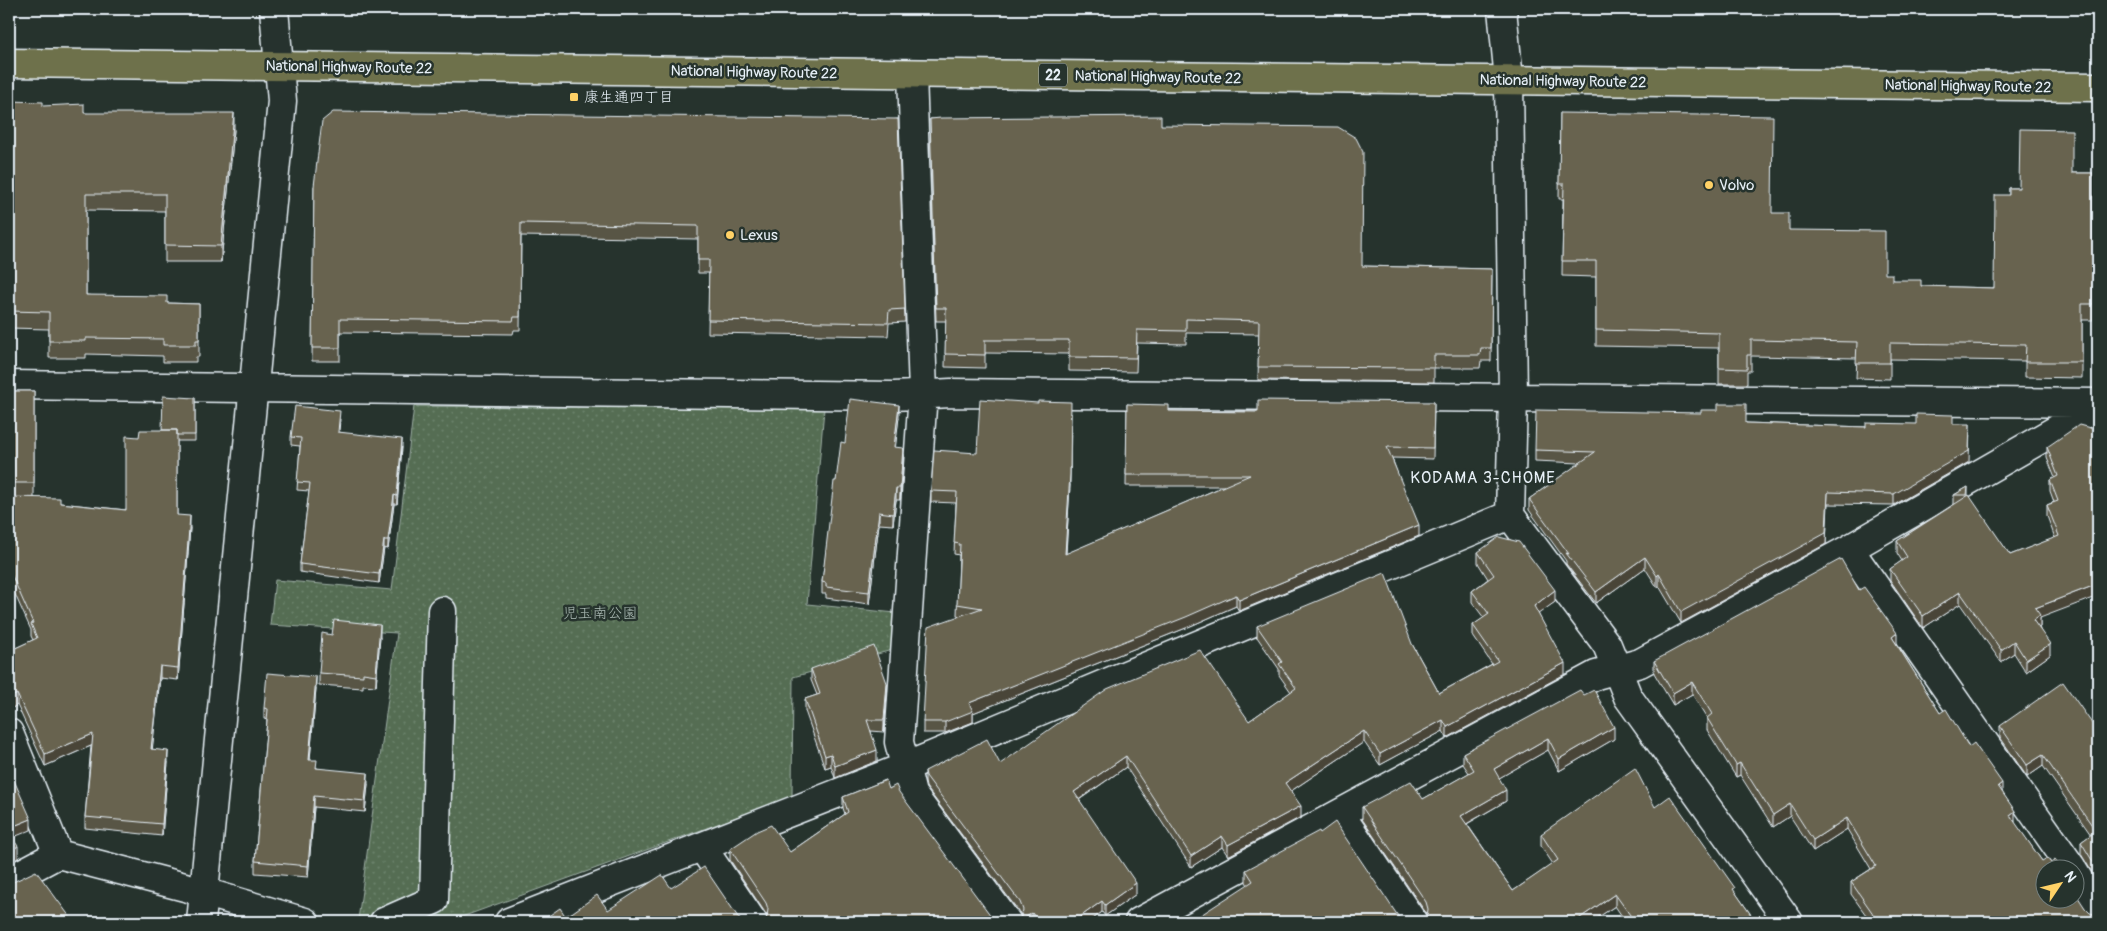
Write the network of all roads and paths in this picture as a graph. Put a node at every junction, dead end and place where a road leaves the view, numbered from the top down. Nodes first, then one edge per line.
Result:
1 (274, 9) edge
2 (1502, 9) edge
3 (9, 63) edge
4 (279, 66) junction
5 (912, 74) junction
6 (1509, 80) junction
7 (2098, 87) edge
8 (9, 385) edge
9 (254, 386) junction
10 (924, 394) junction
11 (1513, 398) junction
12 (2098, 405) edge
13 (1510, 515) junction
14 (1849, 549) junction
15 (442, 611) dead end
16 (1616, 670) junction
17 (9, 733) edge
18 (905, 767) junction
19 (1340, 814) junction
20 (702, 847) junction
21 (58, 854) junction
22 (2065, 858) edge
23 (9, 880) edge
24 (2084, 888) edge
25 (204, 892) junction
26 (2098, 911) edge
27 (518, 921) edge
28 (201, 922) edge
29 (305, 922) edge
30 (384, 922) edge
31 (753, 922) edge
32 (1007, 922) edge
33 (1140, 922) edge
34 (1414, 922) edge
35 (1789, 922) edge

1 - 4 street
2 - 6 street
3 - 4 highway, National Highway Route 22 / 22
4 - 5 highway, National Highway Route 22 / 22
4 - 9 street
5 - 6 highway, National Highway Route 22 / 22
5 - 10 street
6 - 7 highway, National Highway Route 22 / 22
6 - 11 street
8 - 9 street
9 - 10 street
9 - 25 street
10 - 11 street
10 - 18 street
11 - 12 street
11 - 13 street
12 - 14 street
13 - 16 street
13 - 18 street
14 - 16 street
14 - 22 street
15 - 30 street
16 - 19 street
16 - 35 street
17 - 21 street
18 - 20 street
18 - 32 street
19 - 33 street
19 - 34 street
20 - 27 street
20 - 31 street
21 - 23 street
21 - 25 street
24 - 26 street
25 - 28 street
25 - 29 street

